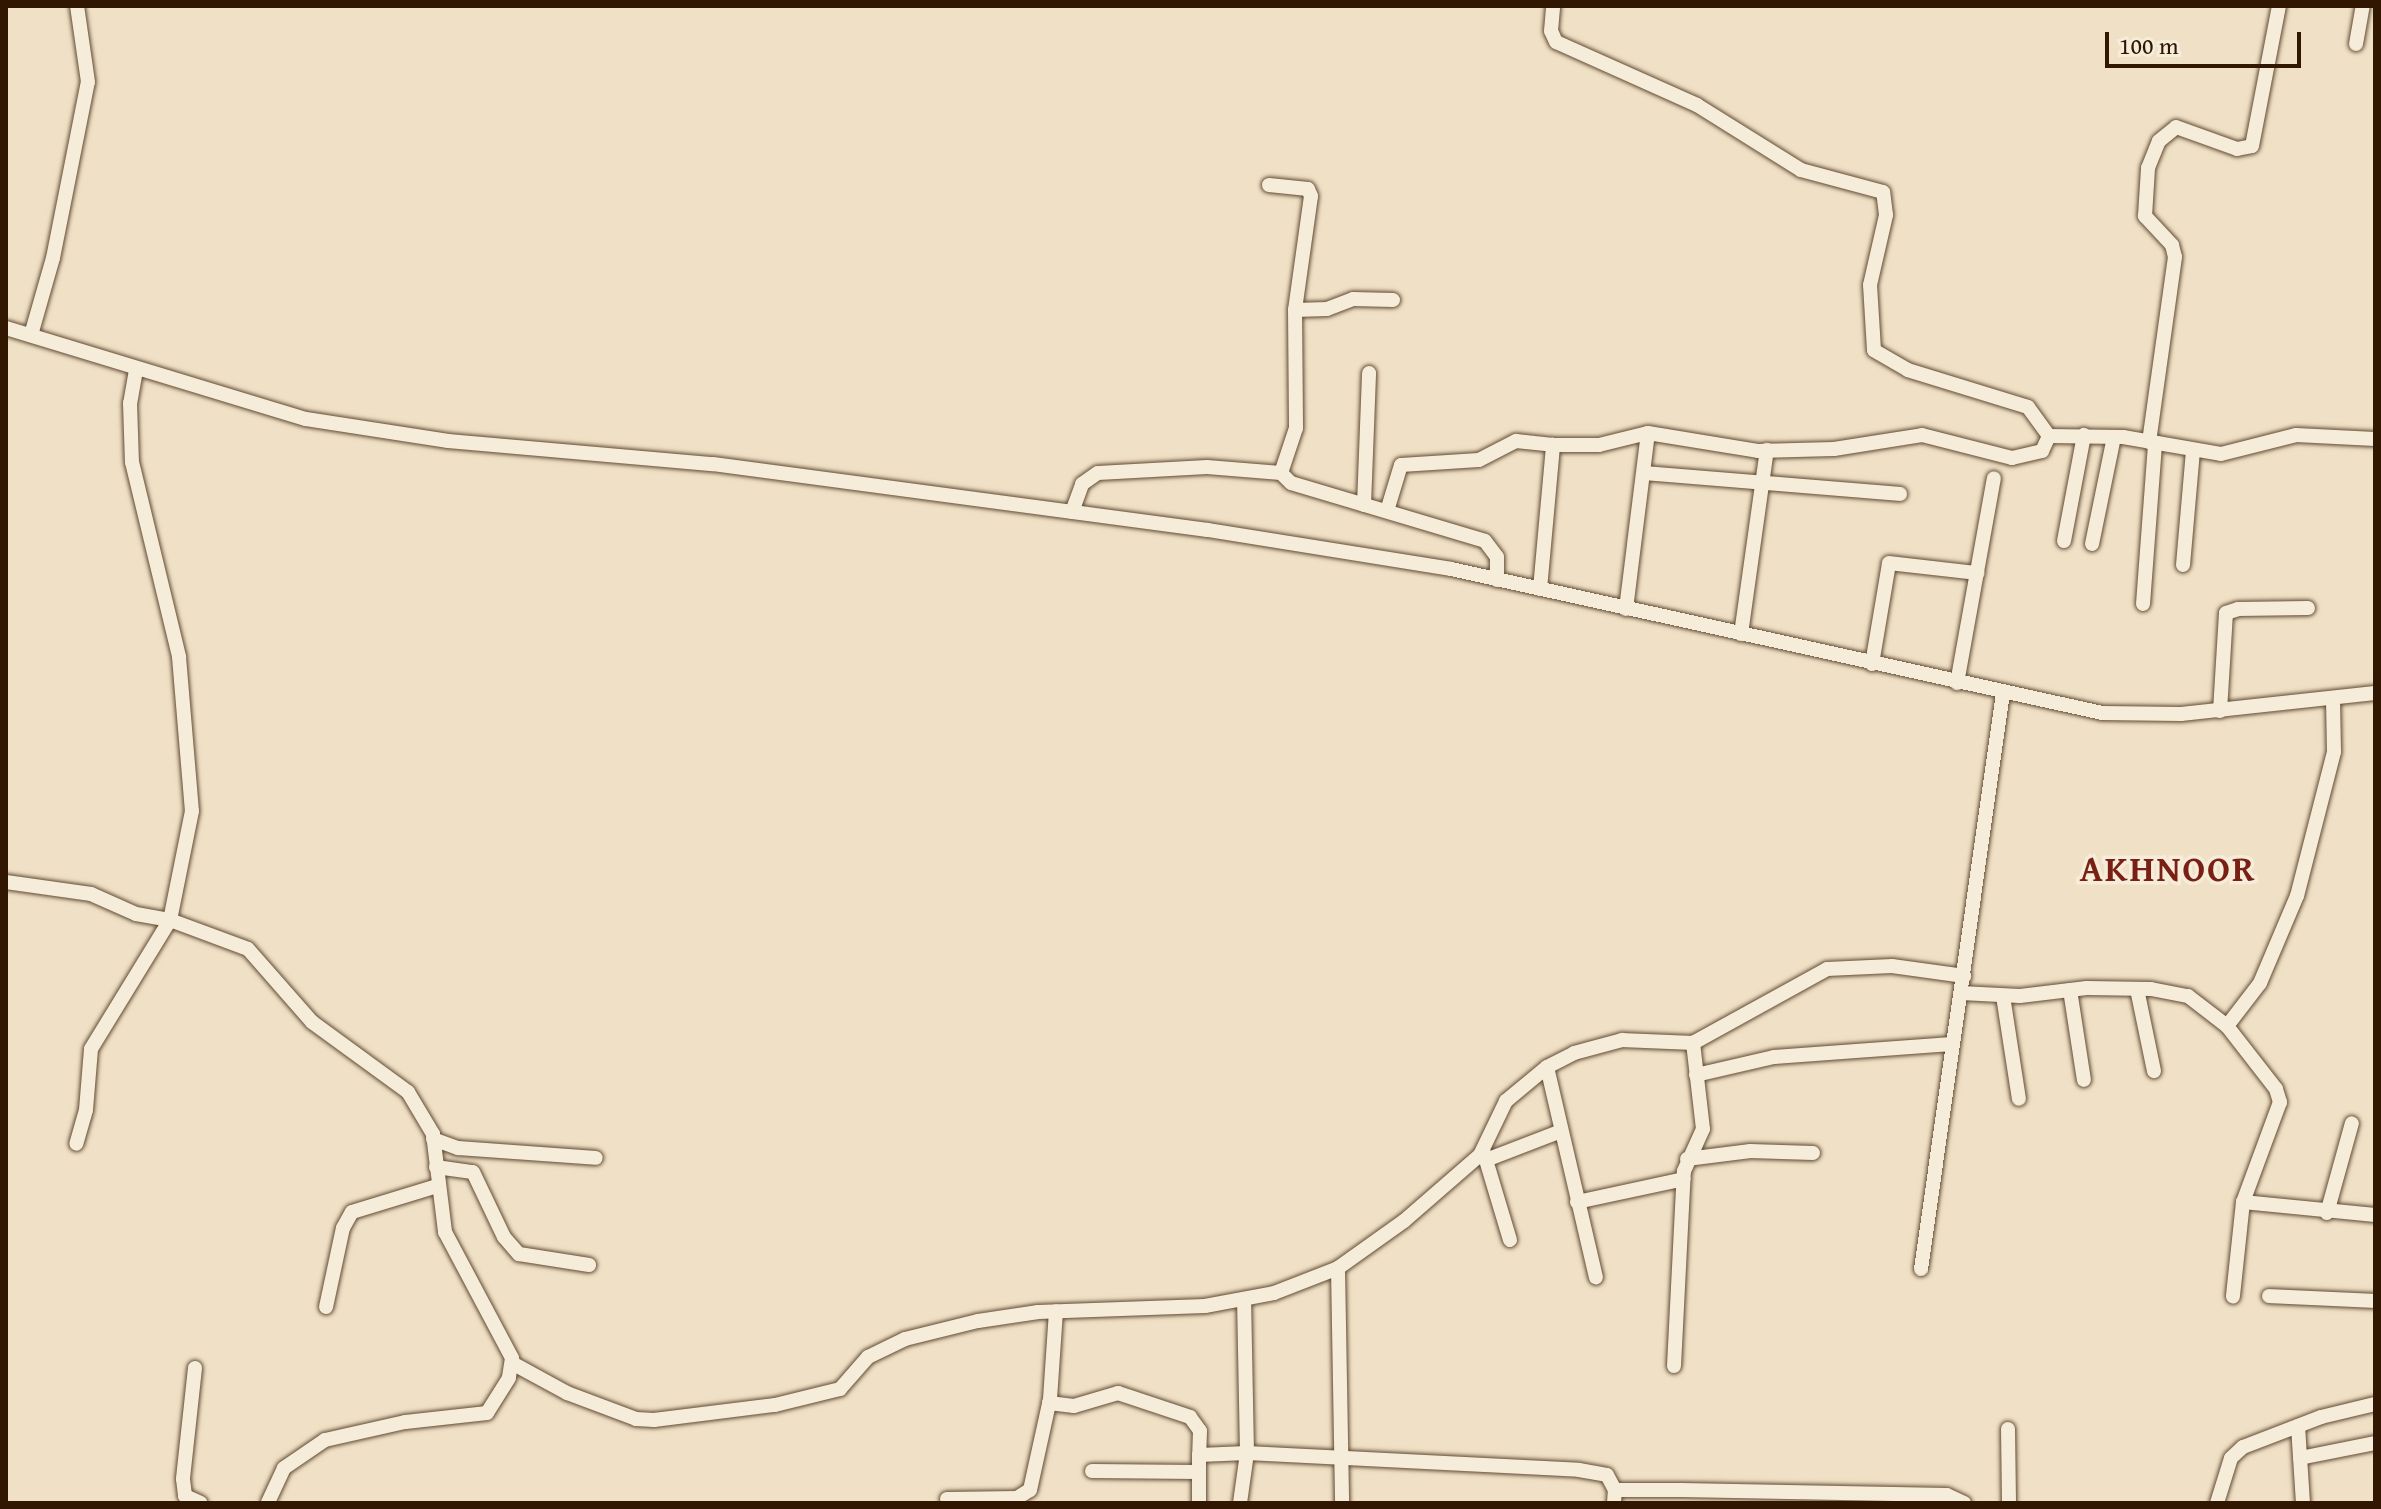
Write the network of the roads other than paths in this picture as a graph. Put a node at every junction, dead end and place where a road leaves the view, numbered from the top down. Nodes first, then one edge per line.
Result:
1 (77, 6) edge
2 (1553, 6) edge
3 (2279, 6) edge
4 (2363, 6) edge
5 (2356, 44) dead end
6 (1269, 185) dead end
7 (1393, 300) dead end
8 (1295, 310) junction
9 (6, 328) edge
10 (31, 335) junction
11 (136, 370) junction
12 (1369, 373) dead end
13 (1648, 433) junction
14 (2084, 435) junction
15 (2049, 436) junction
16 (2114, 437) junction
17 (2375, 439) edge
18 (2152, 443) junction
19 (1553, 445) junction
20 (1767, 450) junction
21 (2193, 451) junction
22 (1281, 473) junction
23 (1645, 473) junction
24 (1994, 478) dead end
25 (1762, 487) junction
26 (1900, 494) dead end
27 (1364, 505) junction
28 (1387, 511) junction
29 (1072, 512) junction
30 (2064, 541) dead end
31 (2092, 544) dead end
32 (2183, 565) dead end
33 (1977, 573) junction
34 (1497, 580) junction
35 (1540, 589) junction
36 (2143, 604) dead end
37 (2308, 608) dead end
38 (1626, 609) junction
39 (1741, 634) junction
40 (1872, 664) junction
41 (1957, 683) junction
42 (2003, 693) junction
43 (2375, 693) edge
44 (2333, 698) junction
45 (2220, 711) junction
46 (6, 882) edge
47 (170, 920) junction
48 (1965, 970) junction
49 (2137, 989) junction
50 (2070, 990) junction
51 (1961, 993) junction
52 (2003, 996) junction
53 (2232, 1021) junction
54 (1693, 1043) junction
55 (1952, 1044) junction
56 (1547, 1067) junction
57 (2154, 1071) dead end
58 (1696, 1075) junction
59 (2084, 1080) dead end
60 (2019, 1099) dead end
61 (2352, 1123) dead end
62 (1561, 1131) junction
63 (433, 1139) junction
64 (76, 1144) dead end
65 (1813, 1153) dead end
66 (1485, 1155) junction
67 (596, 1158) dead end
68 (1687, 1159) junction
69 (436, 1167) junction
70 (1684, 1179) junction
71 (437, 1186) junction
72 (1577, 1202) junction
73 (2243, 1202) junction
74 (2327, 1213) junction
75 (2375, 1215) edge
76 (1510, 1240) dead end
77 (589, 1265) dead end
78 (1338, 1268) junction
79 (1921, 1269) dead end
80 (1596, 1277) dead end
81 (2233, 1296) dead end
82 (2269, 1296) dead end
83 (1244, 1299) junction
84 (2375, 1301) edge
85 (326, 1307) dead end
86 (1056, 1311) junction
87 (1674, 1366) dead end
88 (195, 1368) dead end
89 (507, 1377) junction
90 (1049, 1403) junction
91 (2375, 1404) edge
92 (2298, 1426) junction
93 (2008, 1429) dead end
94 (2375, 1443) edge
95 (1247, 1453) junction
96 (1199, 1455) junction
97 (1343, 1455) junction
98 (2300, 1458) junction
99 (1092, 1471) dead end
100 (1198, 1472) junction
101 (1615, 1496) edge
102 (947, 1499) dead end
103 (201, 1503) edge
104 (268, 1503) edge
105 (1199, 1503) edge
106 (1240, 1503) edge
107 (1342, 1503) edge
108 (1964, 1503) edge
109 (2009, 1503) edge
110 (2217, 1503) edge
111 (2303, 1503) edge

1 - 10 street
2 - 15 street
3 - 18 street
4 - 5 street
6 - 8 street
7 - 8 street
8 - 22 street
9 - 10 street
10 - 11 street
11 - 29 street
11 - 47 street
12 - 27 street
13 - 19 street
13 - 20 street
13 - 23 street
14 - 15 street
14 - 16 street
14 - 30 street
15 - 20 street
16 - 18 street
16 - 31 street
17 - 21 street
18 - 21 street
18 - 36 street
19 - 28 street
19 - 35 street
20 - 25 street
21 - 32 street
22 - 27 street
22 - 29 street
23 - 25 street
23 - 38 street
24 - 33 street
25 - 26 street
25 - 39 street
27 - 28 street
28 - 34 street
29 - 34 street
33 - 40 street
33 - 41 street
34 - 35 street
35 - 38 street
37 - 45 street
38 - 39 street
39 - 40 street
40 - 41 street
41 - 42 street
42 - 45 street
42 - 48 street
43 - 44 street
44 - 45 street
44 - 53 street
46 - 47 street
47 - 63 street
47 - 64 street
48 - 51 street
48 - 54 street
49 - 50 street
49 - 53 street
49 - 57 street
50 - 52 street
50 - 59 street
51 - 52 street
51 - 55 street
52 - 60 street
53 - 73 street
54 - 56 street
54 - 58 street
55 - 58 street
55 - 79 street
56 - 62 street
56 - 66 street
58 - 68 street
61 - 74 street
62 - 66 street
62 - 72 street
63 - 67 street
63 - 69 street
65 - 68 street
66 - 76 street
66 - 78 street
68 - 70 street
69 - 71 street
69 - 77 street
70 - 72 street
70 - 87 street
71 - 85 street
71 - 89 street
72 - 80 street
73 - 74 street
73 - 81 street
74 - 75 street
78 - 83 street
78 - 97 street
82 - 84 street
83 - 86 street
83 - 95 street
86 - 89 street
86 - 90 street
88 - 103 street
89 - 104 street
90 - 96 street
90 - 102 street
91 - 92 street
92 - 98 street
92 - 110 street
93 - 109 street
94 - 98 street
95 - 96 street
95 - 97 street
95 - 106 street
96 - 100 street
97 - 101 street
97 - 107 street
98 - 111 street
99 - 100 street
100 - 105 street
101 - 108 street

